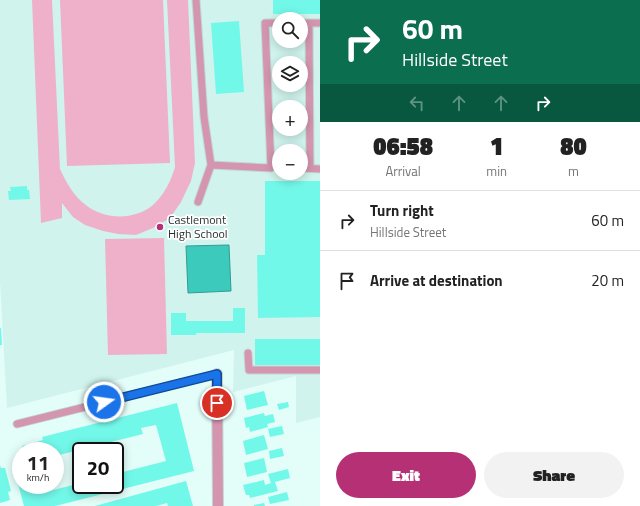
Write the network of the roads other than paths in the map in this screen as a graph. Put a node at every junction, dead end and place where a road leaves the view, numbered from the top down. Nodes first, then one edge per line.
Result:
1 (196, 0) edge
2 (272, 23) edge
3 (309, 23) joint
4 (320, 23) edge
5 (211, 165) junction
6 (271, 168) joint
7 (310, 168) joint
8 (320, 169) edge
9 (198, 202) dead end
10 (248, 353) dead end
11 (320, 370) edge
12 (217, 374) joint
13 (17, 424) dead end
14 (218, 506) edge

1 - 5 lane
2 - 6 lane
3 - 4 lane
3 - 7 lane
5 - 6 lane
5 - 9 lane
7 - 8 lane
10 - 11 lane
12 - 13 lane
12 - 14 street

